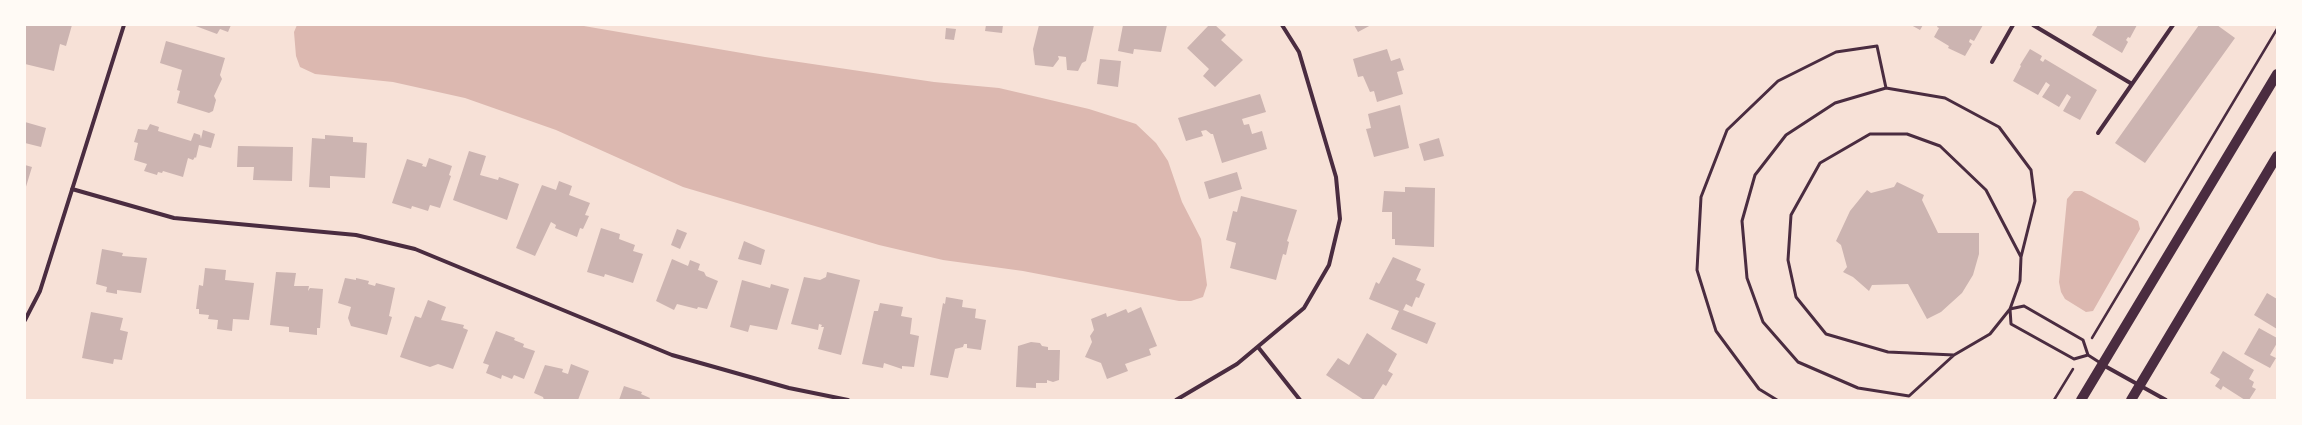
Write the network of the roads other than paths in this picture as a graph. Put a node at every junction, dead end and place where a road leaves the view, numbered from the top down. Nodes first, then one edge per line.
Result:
1 (124, 25) edge
2 (1282, 25) edge
3 (2013, 25) edge
4 (2033, 25) edge
5 (2173, 25) edge
6 (1992, 62) dead end
7 (2277, 74) edge
8 (2132, 84) junction
9 (1886, 88) junction
10 (2098, 133) dead end
11 (2277, 156) edge
12 (72, 190) junction
13 (2021, 257) junction
14 (2010, 309) junction
15 (25, 320) edge
16 (1258, 347) junction
17 (1954, 355) junction
18 (2088, 355) junction
19 (2103, 364) junction
20 (2140, 385) junction
21 (1910, 398) edge
22 (848, 400) edge
23 (1176, 400) edge
24 (1300, 400) edge
25 (1777, 400) edge
26 (2081, 400) edge
27 (2131, 400) edge
28 (2166, 400) edge

1 - 12 street
2 - 16 street
3 - 6 street
4 - 8 street
5 - 8 street
7 - 19 main road
8 - 10 street
9 - 13 lane
9 - 21 lane
9 - 25 lane
11 - 20 main road
12 - 15 street
12 - 22 street
13 - 14 lane
13 - 17 lane
14 - 17 lane
14 - 18 lane
14 - 18 lane
16 - 23 street
16 - 24 street
17 - 21 lane
18 - 19 lane
19 - 20 street
19 - 26 main road
20 - 27 main road
20 - 28 street

